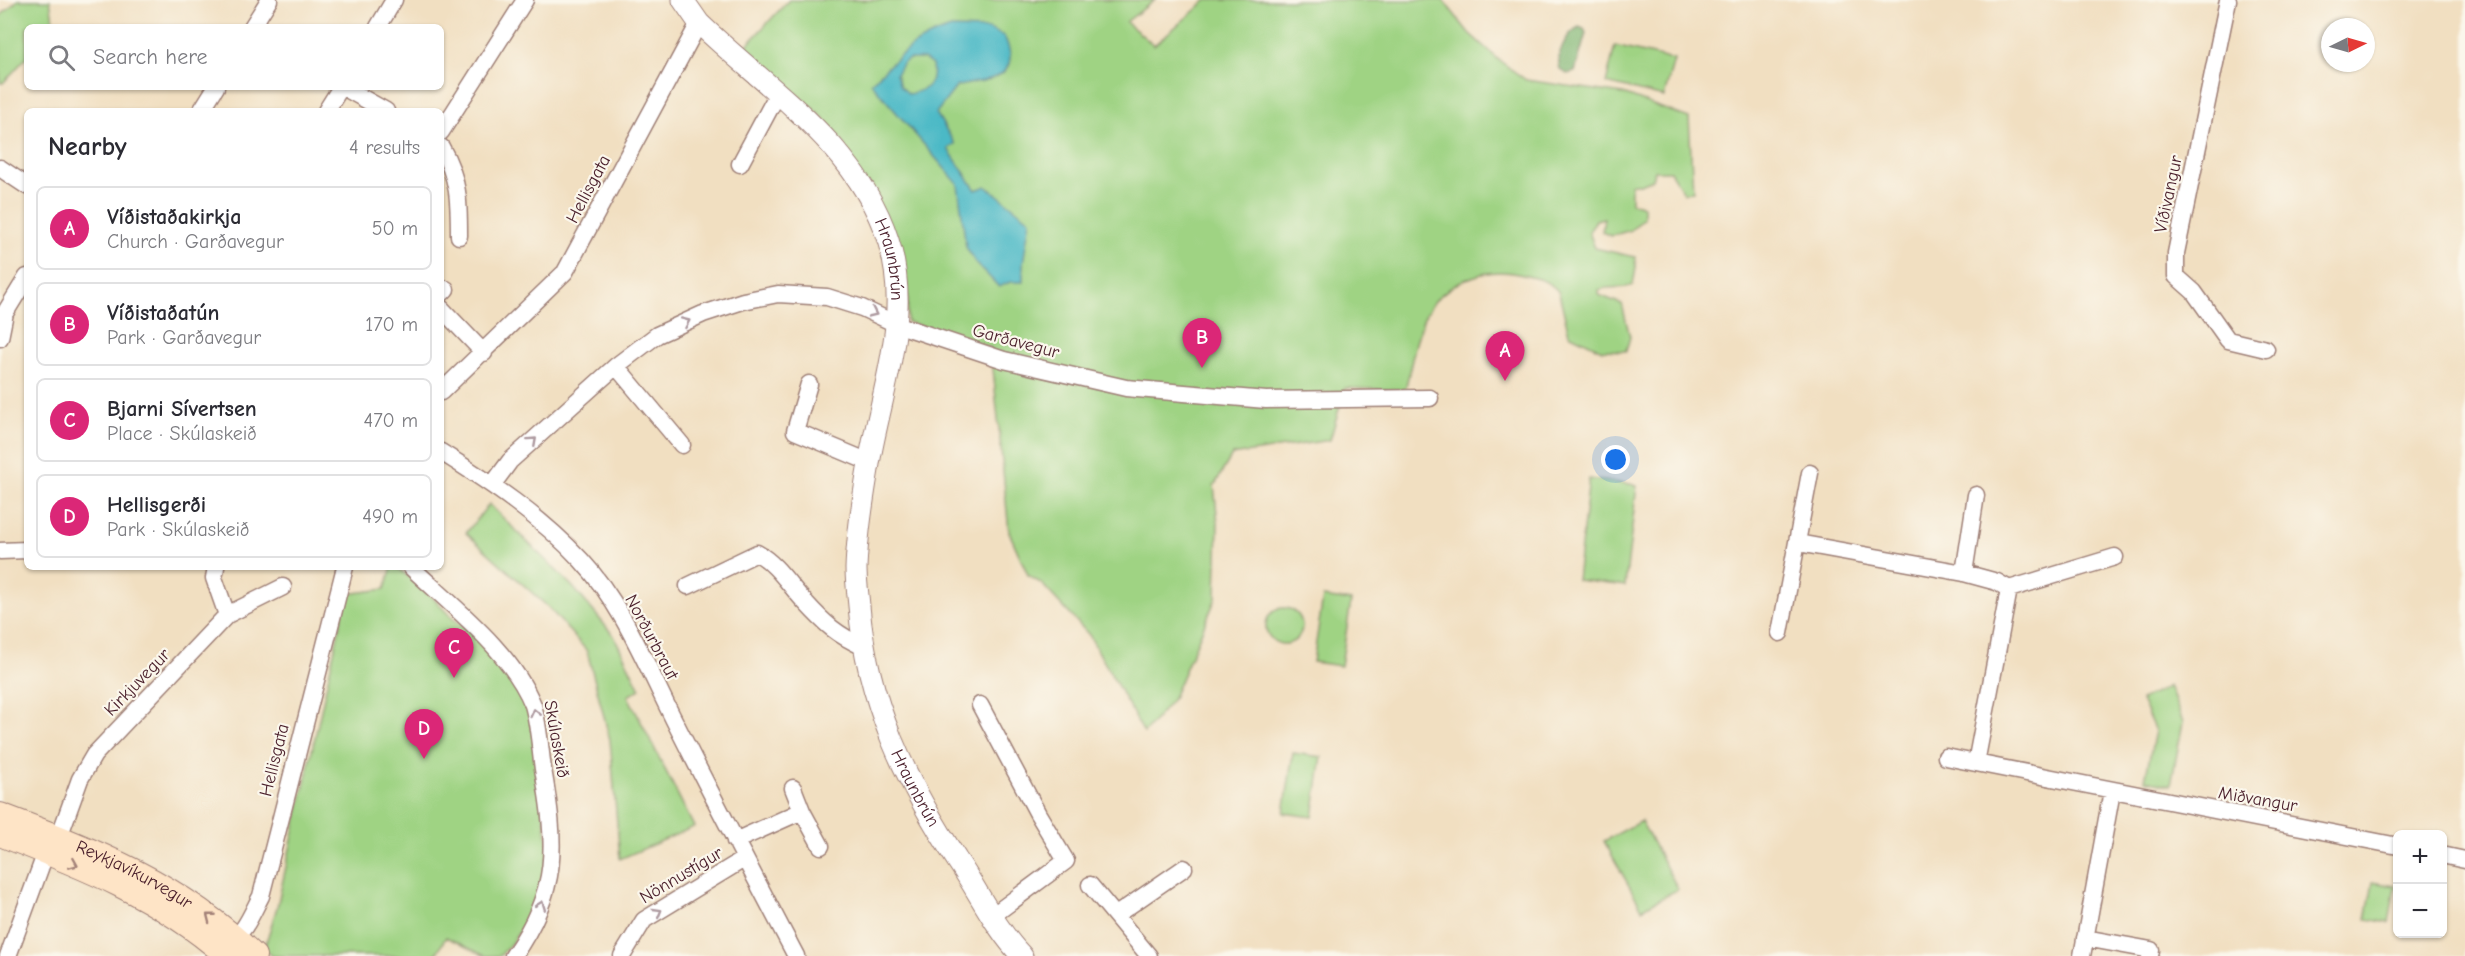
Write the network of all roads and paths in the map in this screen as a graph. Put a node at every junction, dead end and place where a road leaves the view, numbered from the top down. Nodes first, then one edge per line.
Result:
1 (269, 0) edge
2 (394, 0) edge
3 (525, 0) edge
4 (683, 0) edge
5 (2228, 0) edge
6 (699, 23) junction
7 (254, 24) edge
8 (380, 24) edge
9 (214, 90) edge
10 (340, 90) edge
11 (348, 90) edge
12 (777, 94) junction
13 (203, 108) edge
14 (328, 108) edge
15 (380, 108) edge
16 (444, 127) edge
17 (444, 152) edge
18 (740, 164) dead end
19 (0, 168) edge
20 (24, 180) edge
21 (459, 236) dead end
22 (24, 282) edge
23 (444, 312) edge
24 (897, 324) junction
25 (0, 338) edge
26 (2266, 349) dead end
27 (484, 353) junction
28 (616, 366) junction
29 (808, 384) dead end
30 (444, 389) edge
31 (1430, 398) dead end
32 (682, 445) dead end
33 (444, 454) edge
34 (869, 462) junction
35 (1810, 473) dead end
36 (493, 484) junction
37 (1976, 495) dead end
38 (1798, 543) junction
39 (24, 550) edge
40 (0, 551) edge
41 (2115, 557) dead end
42 (215, 570) edge
43 (344, 570) edge
44 (414, 570) edge
45 (1964, 573) junction
46 (688, 586) dead end
47 (283, 587) dead end
48 (2009, 589) junction
49 (227, 615) junction
50 (1780, 633) dead end
51 (864, 647) junction
52 (980, 705) dead end
53 (1946, 757) dead end
54 (1976, 763) junction
55 (793, 788) dead end
56 (2112, 791) junction
57 (802, 811) junction
58 (0, 815) edge
59 (0, 834) edge
60 (52, 841) junction
61 (735, 841) junction
62 (2393, 845) edge
63 (821, 846) dead end
64 (2447, 856) edge
65 (744, 859) junction
66 (2465, 860) edge
67 (1184, 867) dead end
68 (1090, 885) dead end
69 (1116, 915) junction
70 (992, 916) junction
71 (2085, 938) junction
72 (224, 950) edge
73 (8, 956) edge
74 (254, 956) edge
75 (513, 956) edge
76 (622, 956) edge
77 (796, 956) edge
78 (1022, 956) edge
79 (1149, 956) edge
80 (2082, 956) edge
81 (2150, 956) edge

1 - 7 street
2 - 8 street
3 - 16 street
4 - 6 street, Hraunbrún
5 - 26 street, Víðivangur
6 - 12 street, Hraunbrún
6 - 27 street, Hellisgata
9 - 13 street
10 - 14 street
11 - 15 street
12 - 18 street
12 - 24 street, Hraunbrún
17 - 21 street
19 - 20 street
22 - 25 street
23 - 27 street
28 -> 24 street, Garðavegur
24 - 31 street, Garðavegur
24 - 34 street, Hraunbrún
27 - 30 street, Hellisgata
28 - 32 street
36 -> 28 street, Garðavegur
29 - 34 street
33 - 36 street, Norðurbraut
34 - 51 street, Hraunbrún
35 - 38 street
36 - 61 street, Norðurbraut
37 - 45 street
38 - 45 street
38 - 50 street
39 - 40 street
41 - 48 street
42 - 49 street
43 - 72 street, Hellisgata
75 -> 44 street, Skúlaskeið
45 - 48 street
46 - 51 street
47 - 49 street, Kirkjuvegur
48 - 54 street
49 - 60 street, Kirkjuvegur
51 - 70 street, Hraunbrún
52 - 70 street
53 - 54 street, Miðvangur
54 - 56 street, Miðvangur
55 - 57 street
56 - 62 street, Miðvangur
56 - 71 street
57 - 61 street
57 - 63 street
58 - 60 main road, Reykjavíkurvegur
59 - 60 main road, Reykjavíkurvegur
60 - 72 main road, Reykjavíkurvegur
60 - 73 street, Kirkjuvegur
61 - 65 street, Norðurbraut
64 - 66 street
76 -> 65 street, Nönnustígur
65 - 77 street, Norðurbraut
67 - 69 street
68 - 69 street
69 - 79 street
70 - 78 street, Hraunbrún
71 - 80 street
71 - 81 street
72 - 74 main road, Reykjavíkurvegur

